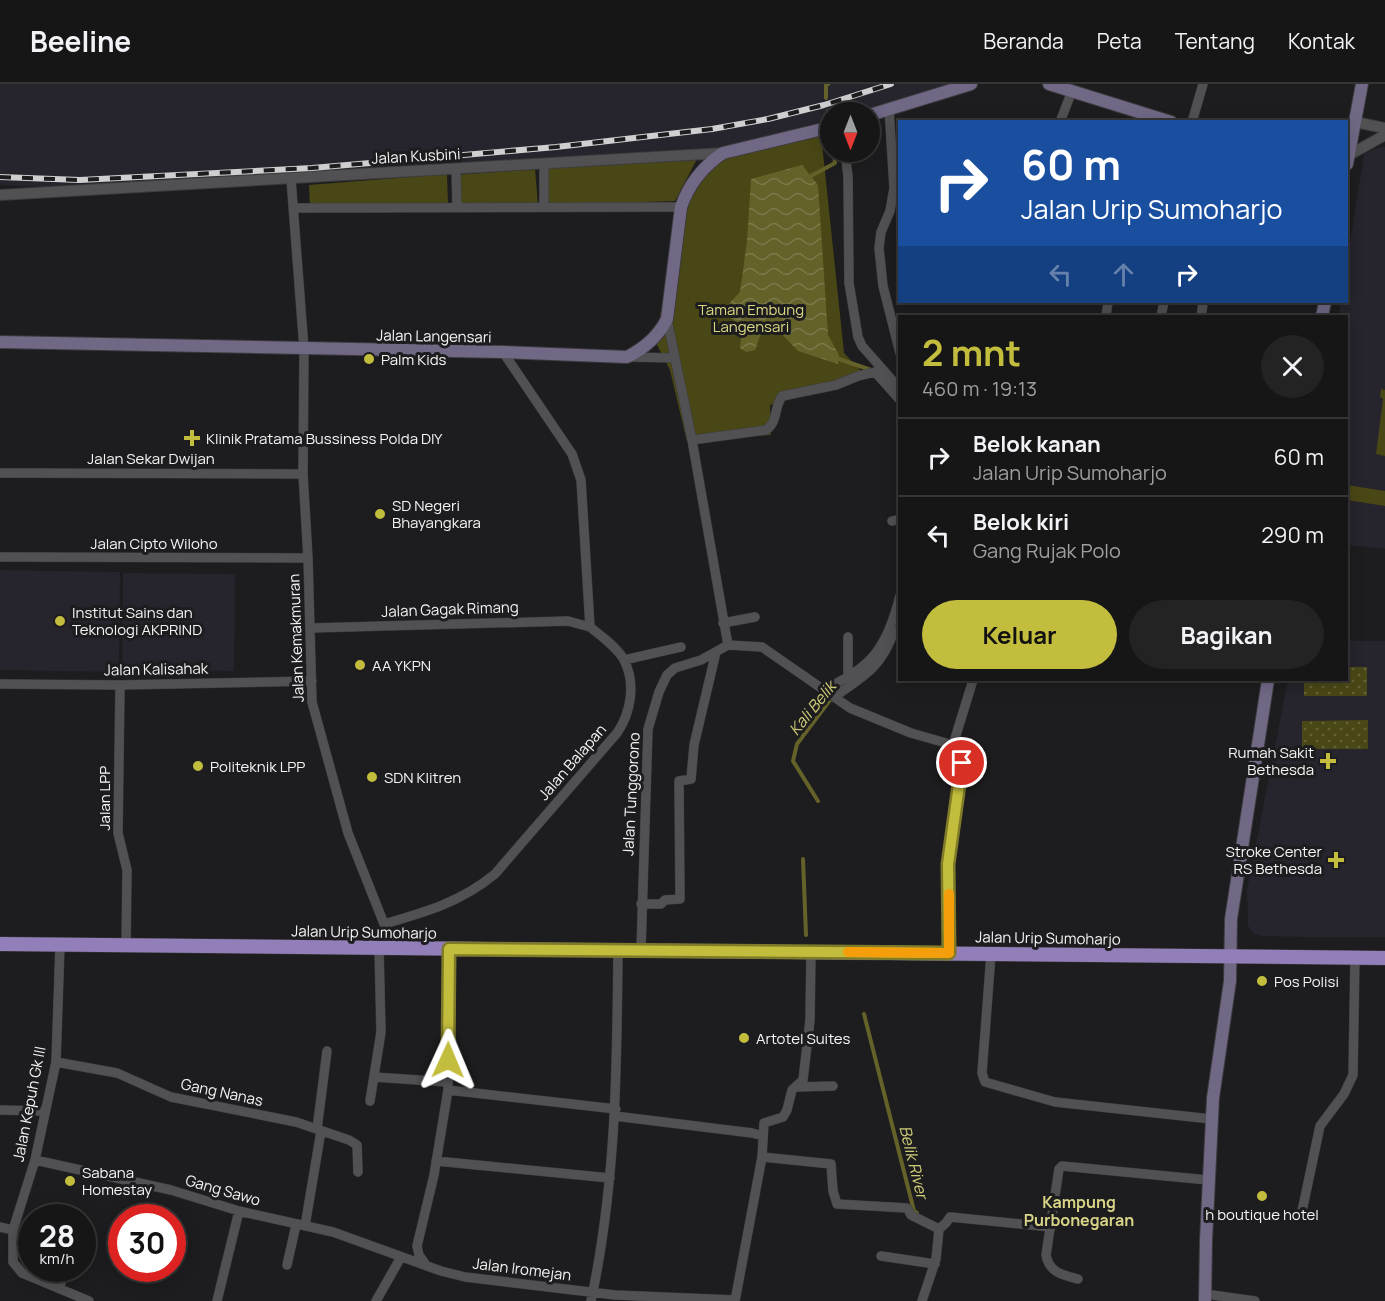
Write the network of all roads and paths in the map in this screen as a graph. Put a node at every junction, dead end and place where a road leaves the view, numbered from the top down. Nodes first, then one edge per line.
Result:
1 (971, 84) edge
2 (1049, 84) edge
3 (1203, 84) edge
4 (1362, 84) edge
5 (1072, 91) junction
6 (890, 108) junction
7 (880, 112) edge
8 (1061, 120) edge
9 (1167, 120) edge
10 (1193, 120) edge
11 (1355, 122) junction
12 (1385, 128) edge
13 (820, 130) edge
14 (1385, 135) edge
15 (723, 153) junction
16 (1348, 159) edge
17 (846, 162) edge
18 (544, 164) junction
19 (456, 169) junction
20 (291, 179) junction
21 (0, 195) edge
22 (457, 207) junction
23 (544, 207) junction
24 (681, 207) junction
25 (294, 208) junction
26 (668, 319) junction
27 (0, 342) edge
28 (898, 346) edge
29 (304, 349) junction
30 (503, 352) junction
31 (627, 357) junction
32 (675, 358) junction
33 (898, 387) edge
34 (898, 398) edge
35 (692, 440) junction
36 (0, 473) edge
37 (303, 474) junction
38 (0, 557) edge
39 (308, 558) junction
40 (898, 601) edge
41 (755, 617) dead end
42 (898, 618) edge
43 (723, 623) junction
44 (590, 627) junction
45 (311, 628) junction
46 (848, 637) dead end
47 (728, 645) junction
48 (681, 647) dead end
49 (716, 652) junction
50 (624, 660) junction
51 (848, 678) junction
52 (312, 681) junction
53 (973, 681) edge
54 (1266, 681) edge
55 (0, 684) edge
56 (120, 685) junction
57 (829, 693) junction
58 (948, 744) junction
59 (641, 904) junction
60 (384, 924) junction
61 (0, 944) edge
62 (60, 945) junction
63 (126, 947) junction
64 (379, 948) junction
65 (394, 949) junction
66 (449, 949) junction
67 (618, 950) junction
68 (641, 950) junction
69 (811, 952) junction
70 (949, 953) junction
71 (991, 954) junction
72 (1231, 957) junction
73 (1355, 958) junction
74 (1385, 958) edge
75 (327, 1051) dead end
76 (56, 1062) junction
77 (374, 1077) junction
78 (448, 1086) junction
79 (833, 1086) dead end
80 (797, 1087) junction
81 (370, 1101) dead end
82 (0, 1110) edge
83 (45, 1111) junction
84 (615, 1113) junction
85 (1211, 1119) junction
86 (319, 1130) junction
87 (763, 1136) junction
88 (762, 1157) junction
89 (35, 1160) junction
90 (436, 1161) junction
91 (358, 1172) dead end
92 (610, 1178) junction
93 (1208, 1180) junction
94 (239, 1211) junction
95 (1301, 1216) dead end
96 (300, 1226) junction
97 (0, 1227) edge
98 (942, 1227) junction
99 (1051, 1227) junction
100 (13, 1230) junction
101 (881, 1256) dead end
102 (401, 1257) junction
103 (935, 1264) junction
104 (287, 1265) dead end
105 (427, 1266) junction
106 (1078, 1279) dead end
107 (61, 1282) edge
108 (60, 1289) junction
109 (592, 1297) edge
110 (1205, 1297) edge
111 (735, 1300) edge
112 (89, 1301) edge
113 (216, 1301) edge
114 (376, 1301) edge
115 (922, 1301) edge
116 (1255, 1301) edge

1 - 6 main road
2 - 5 main road
3 - 10 street
4 - 11 main road
5 - 8 street
5 - 9 main road
6 - 7 main road
6 - 28 street
11 - 12 street
11 - 16 main road
13 - 15 main road, Jalan Kusbini
14 - 16 street
15 - 18 street, Jalan Kusbini
15 - 24 main road
17 - 33 street
18 - 19 street, Jalan Kusbini
18 - 23 street
19 - 20 street, Jalan Kusbini
19 - 22 street
20 - 21 street, Jalan Kusbini
20 - 25 street, Jalan Kemakmuran
22 - 23 street
22 - 25 street
23 - 24 street
24 - 26 main road
25 - 29 street, Jalan Kemakmuran
26 - 31 main road
26 - 32 street
27 - 29 main road, Jalan Langensari
29 - 30 main road, Jalan Langensari
29 - 37 street, Jalan Kemakmuran
30 - 31 main road, Jalan Langensari
30 - 44 street
31 - 32 street
32 - 35 street
34 - 35 street
35 - 43 street
36 - 37 street, Jalan Sekar Dwijan
37 - 39 street, Jalan Kemakmuran
38 - 39 street, Jalan Cipto Wiloho
39 - 45 street, Jalan Kemakmuran
40 - 51 street
41 - 43 street
42 - 57 street
43 - 47 street
44 - 45 street, Jalan Gagak Rimang
44 - 50 street
45 - 52 street, Jalan Kemakmuran
46 - 51 street
47 - 49 street, Jalan Tunggorono
47 - 57 street
48 - 50 street
49 - 59 street, Jalan Tunggorono
49 - 59 street
50 - 60 street, Jalan Balapan
51 - 57 street
52 - 56 street, Jalan Kalisahak
52 - 60 street, Jalan Kemakmuran
53 - 58 street
54 - 72 main road
55 - 56 street, Jalan Kalisahak
56 - 63 street, Jalan LPP
57 - 58 street
58 - 70 street
59 - 68 street, Jalan Tunggorono
60 - 65 street, Jalan Kemakmuran
61 - 62 main road, Jalan Urip Sumoharjo
62 - 63 main road, Jalan Urip Sumoharjo
62 - 76 street, Jalan Kepuh Gk III
63 - 64 main road, Jalan Urip Sumoharjo
64 - 65 main road, Jalan Urip Sumoharjo
64 - 77 street
65 - 66 main road, Jalan Urip Sumoharjo
66 - 67 main road, Jalan Urip Sumoharjo
66 - 78 street
67 - 68 main road, Jalan Urip Sumoharjo
67 - 84 street
68 - 69 main road, Jalan Urip Sumoharjo
69 - 70 main road, Jalan Urip Sumoharjo
69 - 80 street
70 - 71 main road, Jalan Urip Sumoharjo
71 - 72 main road, Jalan Urip Sumoharjo
71 - 85 street
72 - 73 main road, Jalan Urip Sumoharjo
72 - 85 main road
73 - 74 main road, Jalan Urip Sumoharjo
73 - 95 street
75 - 86 street
76 - 83 street, Jalan Kepuh Gk III
76 - 86 street, Gang Nanas
77 - 78 street
77 - 81 street
78 - 84 street
78 - 90 street
79 - 80 street
80 - 87 street
82 - 83 street
83 - 89 street, Jalan Kepuh Gk III
84 - 87 street
84 - 92 street
85 - 93 main road
86 - 91 street, Gang Nanas
86 - 96 street
87 - 88 street
88 - 98 street
88 - 111 street
89 - 94 street, Gang Sawo
89 - 100 street, Jalan Kepuh Gk III
90 - 92 street
90 - 105 street
92 - 109 street
93 - 99 street
93 - 110 main road
94 - 96 street, Gang Sawo
94 - 113 street
96 - 102 street, Gang Sawo
96 - 104 street
97 - 100 street
98 - 99 street
98 - 103 street
99 - 106 street
100 - 108 street, Jalan Kepuh Gk III
101 - 103 street
102 - 105 street, Jalan Iromejan
102 - 114 street
103 - 115 street
105 - 109 street, Jalan Iromejan
107 - 108 street
108 - 112 street
109 - 111 street, Jalan Iromejan
110 - 116 street

